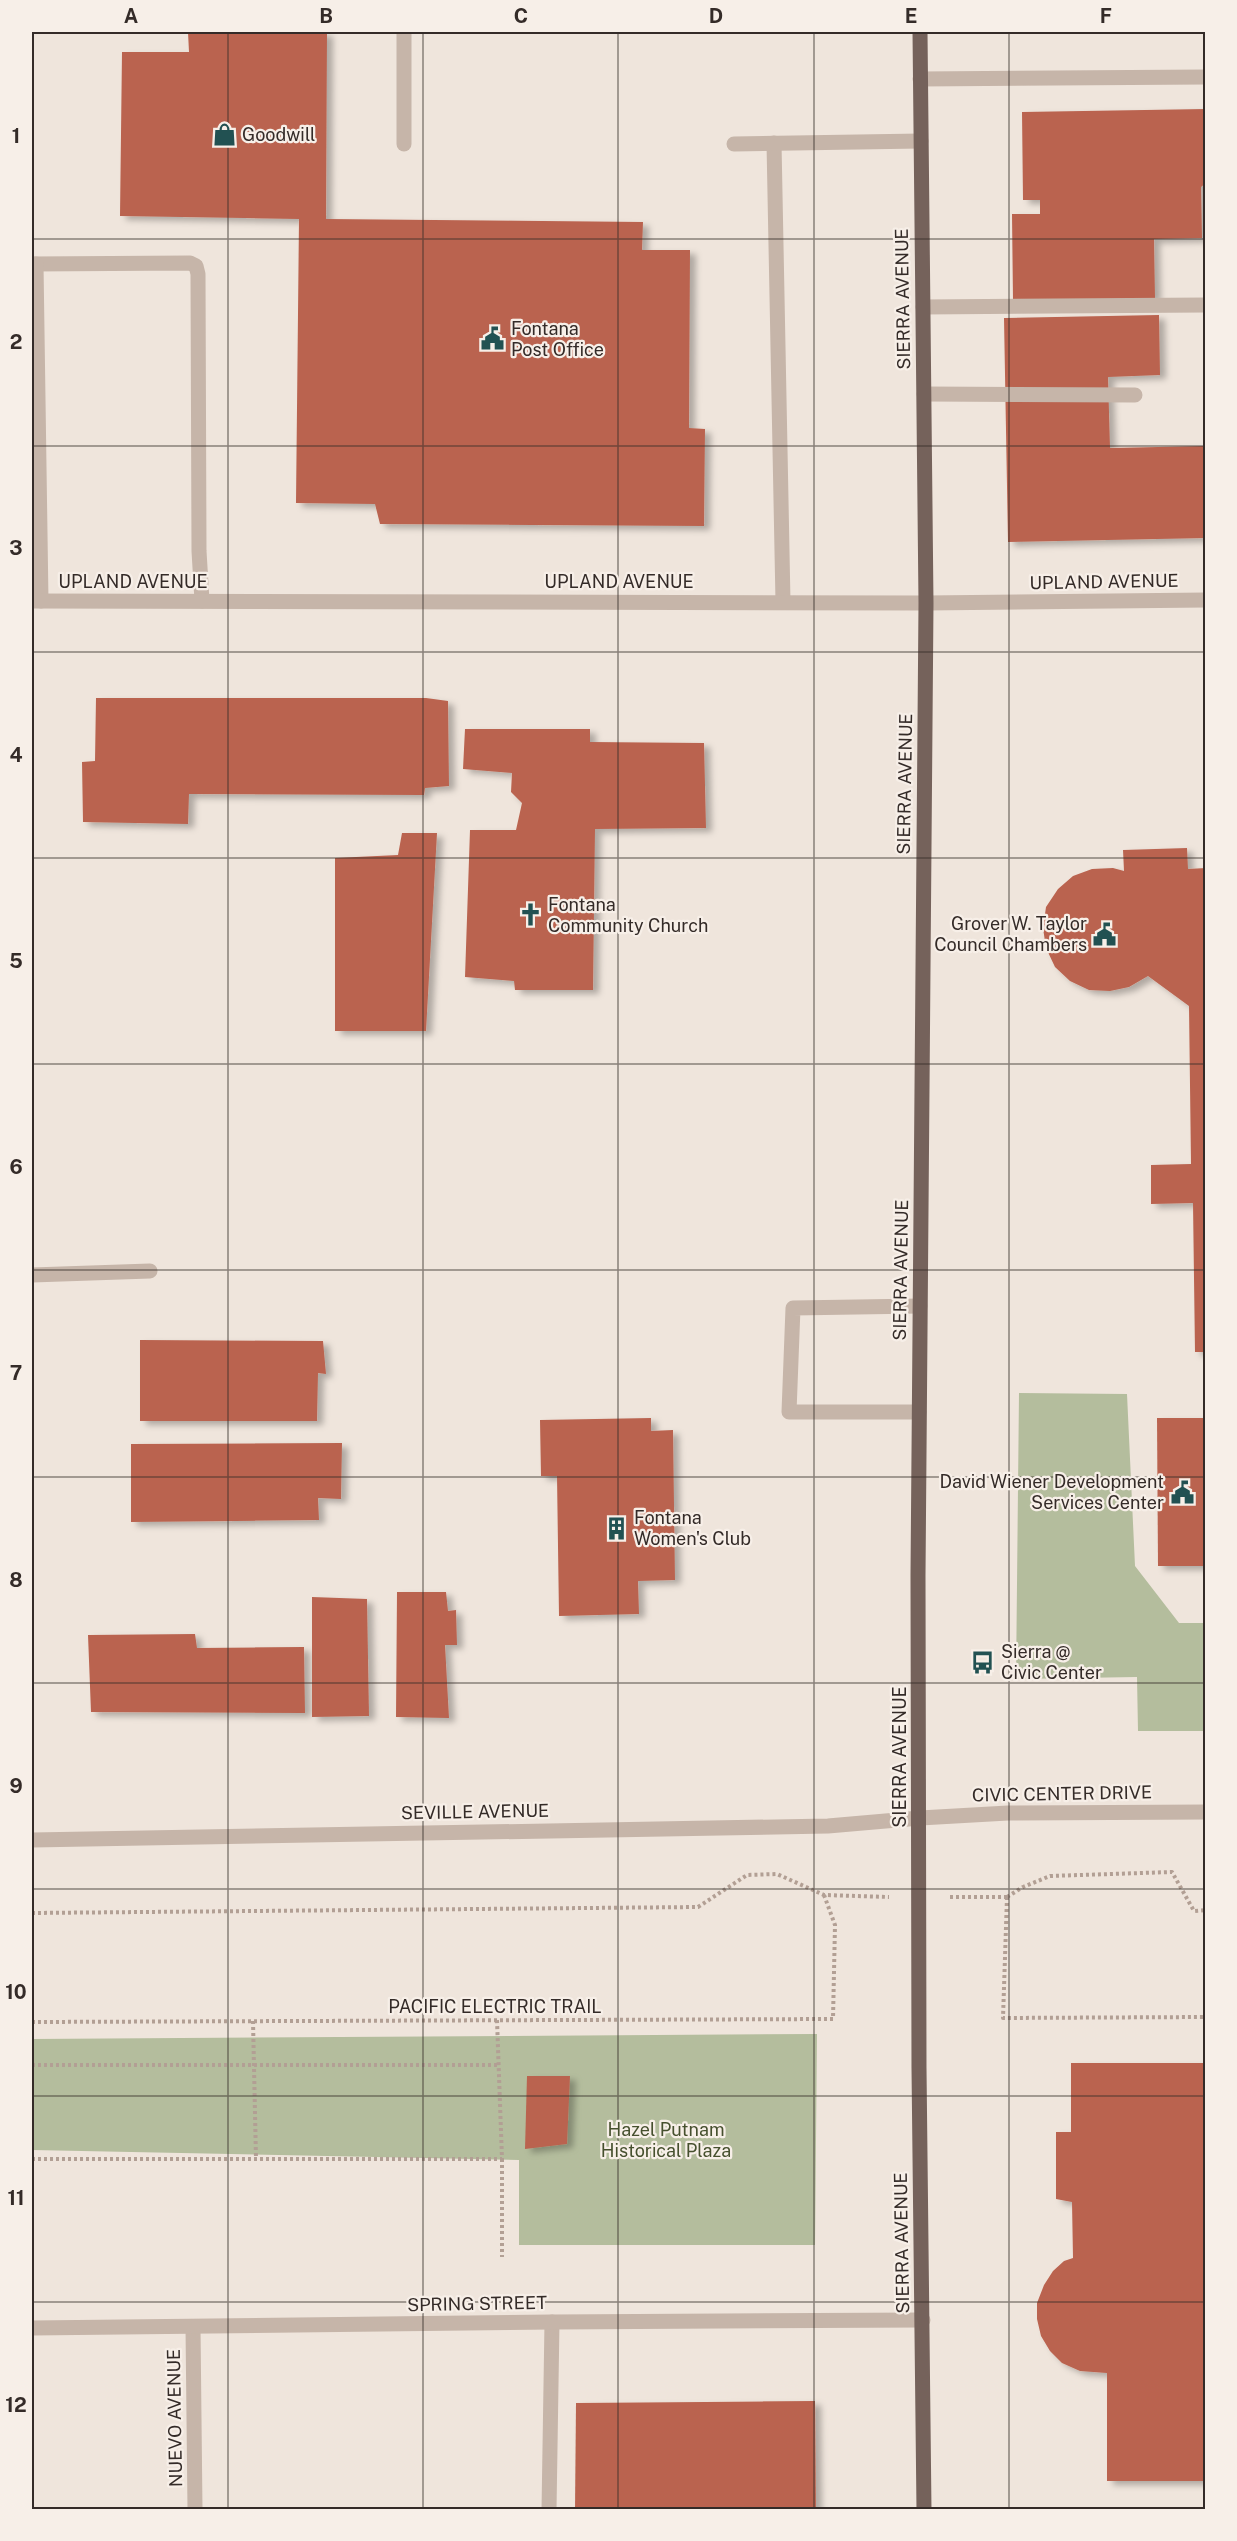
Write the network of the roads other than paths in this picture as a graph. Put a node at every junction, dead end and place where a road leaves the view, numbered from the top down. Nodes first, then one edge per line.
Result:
1 (404, 32) edge
2 (920, 32) edge
3 (1206, 77) edge
4 (920, 79) junction
5 (921, 141) junction
6 (774, 143) junction
7 (404, 144) dead end
8 (734, 144) dead end
9 (34, 264) edge
10 (1206, 305) edge
11 (923, 307) junction
12 (924, 394) junction
13 (1135, 395) dead end
14 (1206, 600) edge
15 (36, 601) edge
16 (202, 601) junction
17 (783, 602) junction
18 (926, 603) junction
19 (150, 1271) dead end
20 (32, 1275) edge
21 (920, 1306) junction
22 (919, 1413) junction
23 (1206, 1812) edge
24 (920, 1818) junction
25 (32, 1839) edge
26 (923, 2320) junction
27 (552, 2322) junction
28 (193, 2327) junction
29 (32, 2328) edge
30 (195, 2510) edge
31 (549, 2510) edge
32 (924, 2510) edge

1 - 7 street
2 - 4 main road, SIERRA AVENUE
3 - 4 street
4 - 5 main road, SIERRA AVENUE
5 - 6 street
5 - 11 main road, SIERRA AVENUE
6 - 8 street
6 - 17 street
9 - 15 street
9 - 16 street
10 - 11 street
11 - 12 main road, SIERRA AVENUE
12 - 13 street
12 - 18 main road, SIERRA AVENUE
14 - 18 street, UPLAND AVENUE
15 - 16 street, UPLAND AVENUE
16 - 17 street, UPLAND AVENUE
17 - 18 street, UPLAND AVENUE
18 - 21 main road, SIERRA AVENUE
19 - 20 street
21 - 22 main road, SIERRA AVENUE
21 - 22 street
22 - 24 main road, SIERRA AVENUE
23 - 24 street, CIVIC CENTER DRIVE
24 - 25 street, SEVILLE AVENUE
24 - 26 main road, SIERRA AVENUE
26 - 27 street, SPRING STREET
26 - 32 main road, SIERRA AVENUE
27 - 28 street, SPRING STREET
27 - 31 street
28 - 29 street, SPRING STREET
28 - 30 street, NUEVO AVENUE

